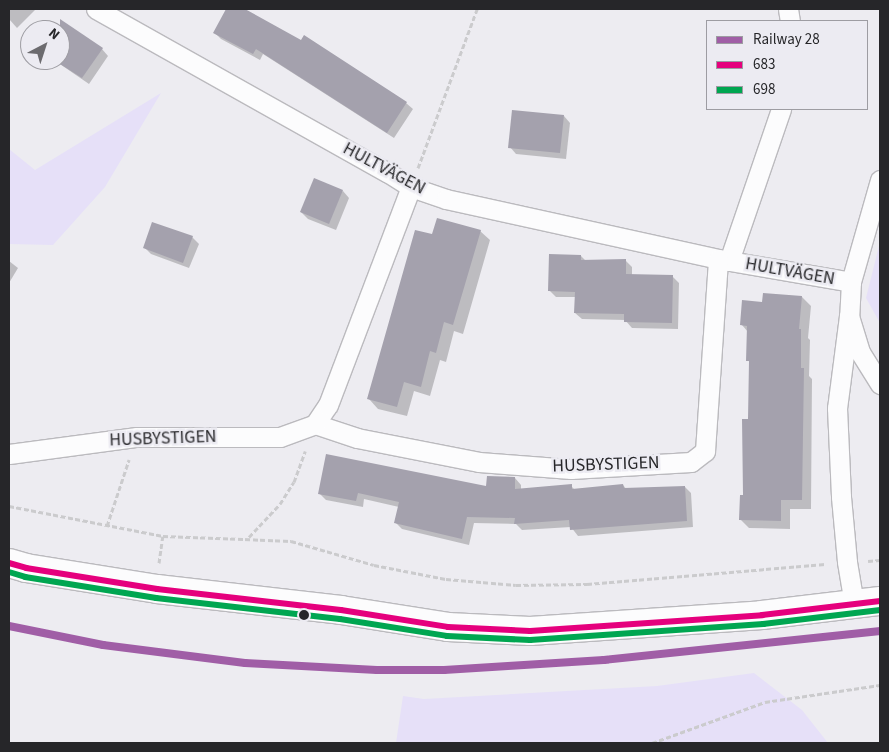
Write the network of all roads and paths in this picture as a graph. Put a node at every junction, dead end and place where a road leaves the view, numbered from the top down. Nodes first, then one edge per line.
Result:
1 (96, 9) edge
2 (477, 9) edge
3 (781, 110) edge
4 (880, 180) edge
5 (411, 187) junction
6 (724, 260) junction
7 (851, 282) junction
8 (849, 316) junction
9 (880, 384) edge
10 (315, 424) junction
11 (137, 437) junction
12 (9, 454) edge
13 (9, 506) edge
14 (108, 526) junction
15 (249, 538) junction
16 (880, 560) edge
17 (9, 562) edge
18 (847, 562) junction
19 (867, 602) edge
20 (880, 685) edge
21 (652, 743) edge

1 - 5 street, HULTVÄGEN
2 - 5 path
3 - 6 street, HULTVÄGEN
4 - 7 street
5 - 6 street, HULTVÄGEN
5 - 10 street
6 - 7 street, HULTVÄGEN
6 - 10 street, HUSBYSTIGEN
7 - 8 street
8 - 9 street
8 - 18 street
10 - 11 street, HUSBYSTIGEN
10 - 15 path
11 - 12 street, HUSBYSTIGEN
11 - 14 path
13 - 14 path
14 - 15 path
15 - 18 path
16 - 18 path
17 - 19 main road
18 - 19 street
20 - 21 path

